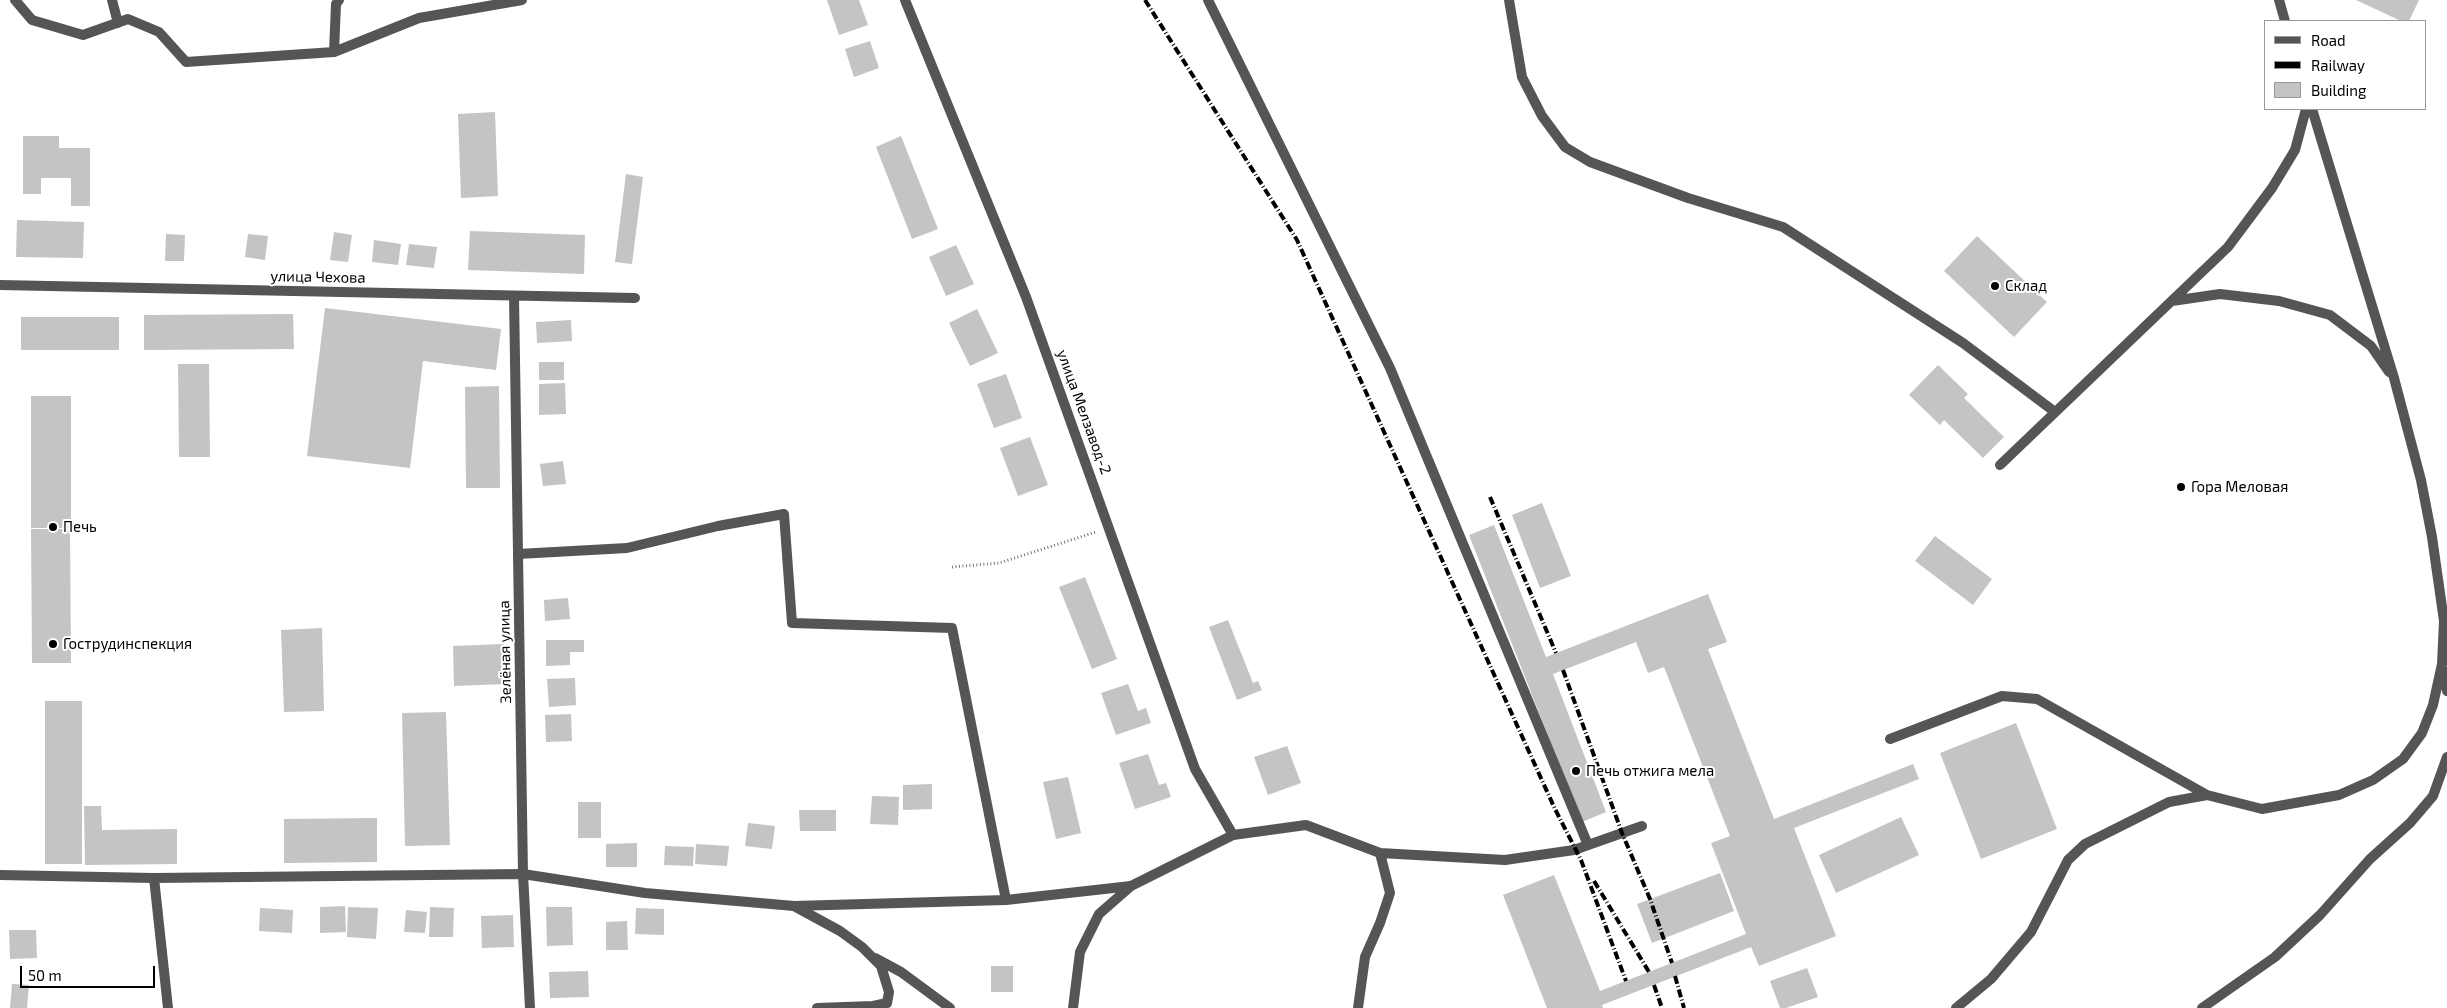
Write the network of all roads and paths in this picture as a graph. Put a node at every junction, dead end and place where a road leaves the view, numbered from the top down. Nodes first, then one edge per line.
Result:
1 (15, 0) edge
2 (112, 0) edge
3 (338, 0) edge
4 (522, 0) edge
5 (905, 0) edge
6 (1208, 0) edge
7 (1509, 0) edge
8 (2279, 0) edge
9 (2286, 20) edge
10 (118, 22) junction
11 (334, 52) junction
12 (2306, 110) edge
13 (2312, 110) edge
14 (0, 286) edge
15 (514, 296) junction
16 (635, 298) dead end
17 (2172, 301) junction
18 (2394, 378) junction
19 (2056, 412) junction
20 (2000, 465) dead end
21 (1110, 529) junction
22 (518, 554) junction
23 (952, 567) dead end
24 (2442, 664) junction
25 (2447, 691) edge
26 (1890, 739) dead end
27 (2447, 757) edge
28 (2207, 795) junction
29 (1642, 826) dead end
30 (1233, 835) junction
31 (1588, 845) junction
32 (1380, 853) junction
33 (0, 874) edge
34 (523, 874) junction
35 (154, 878) junction
36 (1131, 886) junction
37 (1006, 900) junction
38 (794, 906) junction
39 (870, 956) junction
40 (168, 1008) edge
41 (530, 1008) edge
42 (817, 1008) edge
43 (950, 1008) edge
44 (1073, 1008) edge
45 (1358, 1008) edge
46 (1956, 1008) edge
47 (2202, 1008) edge

1 - 10 street
2 - 10 street
3 - 11 street
4 - 11 street
5 - 21 street, улица Мелзавод-2
6 - 31 street
7 - 19 street
8 - 9 street
10 - 11 street
12 - 17 street
13 - 18 street
14 - 15 street, улица Чехова
15 - 16 street, улица Чехова
15 - 22 street, Зелёная улица
17 - 18 street
17 - 19 street
18 - 24 street
19 - 20 street
21 - 23 path
21 - 30 street, улица Мелзавод-2
22 - 34 street, Зелёная улица
22 - 37 street
24 - 25 street
24 - 28 street
26 - 28 street
27 - 47 street
28 - 46 street
29 - 31 street
30 - 32 street
30 - 36 street
31 - 32 street
32 - 45 street
33 - 35 street
34 - 35 street
34 - 38 street
34 - 41 street, Зелёная улица
35 - 40 street
36 - 37 street
36 - 44 street
37 - 38 street
38 - 39 street
39 - 42 street
39 - 43 street

